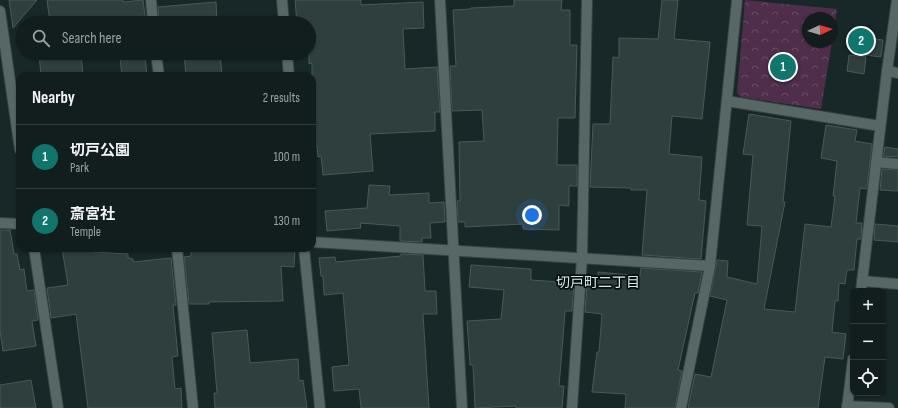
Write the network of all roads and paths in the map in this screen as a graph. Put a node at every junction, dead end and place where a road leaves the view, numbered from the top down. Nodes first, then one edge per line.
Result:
1 (151, 0) edge
2 (282, 0) edge
3 (440, 0) edge
4 (587, 0) edge
5 (737, 0) edge
6 (897, 0) edge
7 (0, 11) edge
8 (152, 16) edge
9 (283, 16) edge
10 (157, 60) edge
11 (288, 60) edge
12 (887, 71) junction
13 (158, 72) edge
14 (289, 72) edge
15 (898, 73) edge
16 (727, 101) junction
17 (16, 122) edge
18 (880, 126) junction
19 (876, 162) junction
20 (898, 164) edge
21 (0, 223) edge
22 (16, 224) edge
23 (316, 242) edge
24 (453, 250) junction
25 (35, 252) edge
26 (177, 252) edge
27 (304, 252) edge
28 (582, 258) junction
29 (710, 266) junction
30 (898, 284) edge
31 (862, 286) edge
32 (853, 360) edge
33 (847, 407) edge
34 (58, 408) edge
35 (193, 408) edge
36 (320, 408) edge
37 (462, 408) edge
38 (572, 408) edge
39 (681, 408) edge
40 (889, 408) edge

1 - 8 street
2 - 9 street
3 - 24 street
4 - 28 street
5 - 16 street
6 - 12 street
7 - 17 street
10 - 13 street
11 - 14 street
12 - 15 street
12 - 18 street
16 - 18 street
16 - 29 street
18 - 19 street
19 - 20 street
19 - 31 street
21 - 22 street
23 - 24 street
24 - 28 street
24 - 37 street
25 - 34 street
26 - 35 street
27 - 36 street
28 - 29 street
28 - 38 street
29 - 39 street
30 - 31 street
32 - 33 street
33 - 40 street

